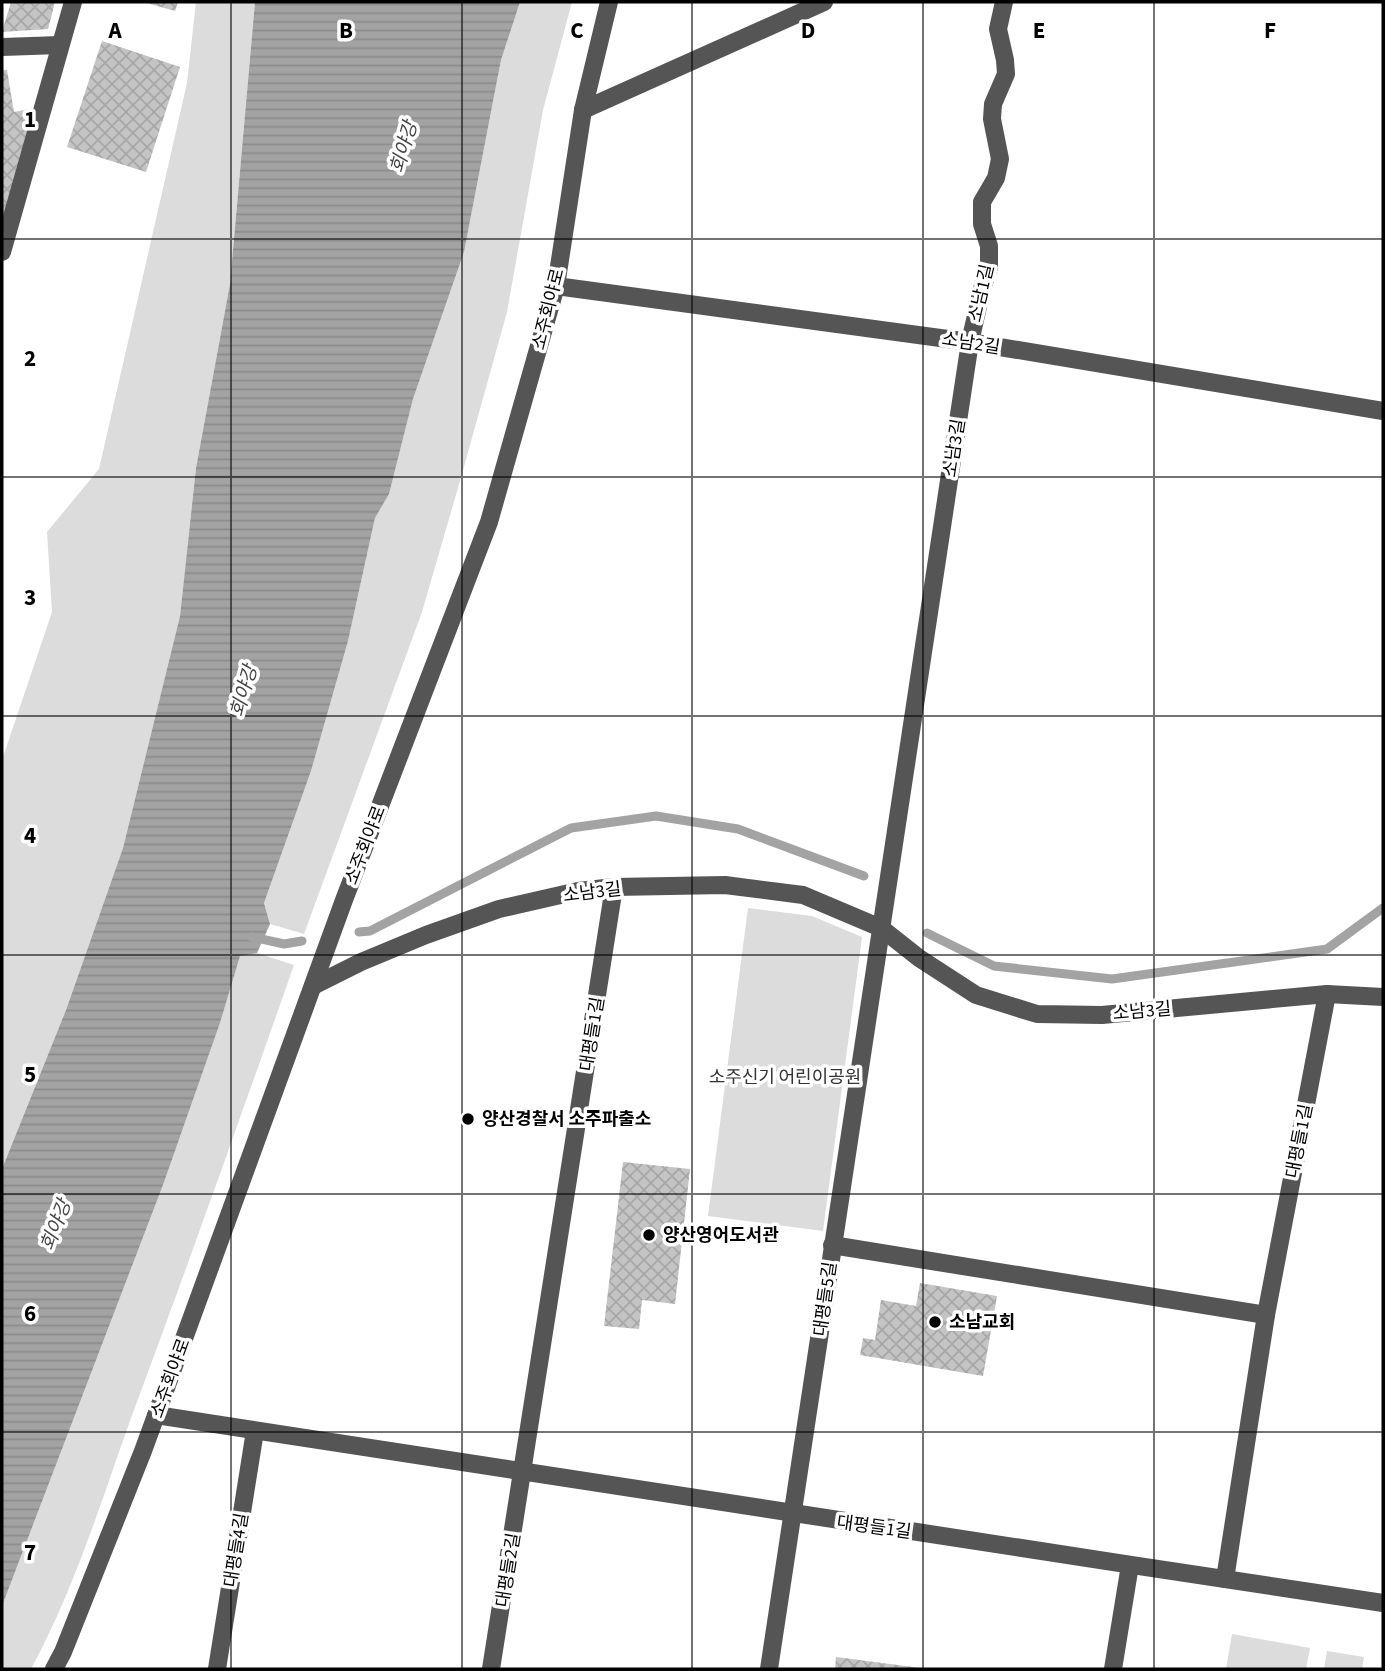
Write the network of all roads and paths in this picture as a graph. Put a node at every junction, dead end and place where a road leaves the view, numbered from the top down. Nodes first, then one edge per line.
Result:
1 (73, 2) edge
2 (609, 2) edge
3 (824, 2) edge
4 (1004, 2) edge
5 (60, 45) junction
6 (2, 47) edge
7 (583, 110) junction
8 (2, 251) edge
9 (556, 286) junction
10 (970, 342) junction
11 (1383, 411) edge
12 (614, 887) junction
13 (881, 928) junction
14 (313, 986) junction
15 (1327, 993) junction
16 (1383, 997) edge
17 (832, 1245) junction
18 (1266, 1315) junction
19 (156, 1415) junction
20 (255, 1431) junction
21 (524, 1471) junction
22 (793, 1515) junction
23 (1130, 1565) junction
24 (1225, 1579) junction
25 (1383, 1603) edge
26 (54, 1669) edge
27 (217, 1669) edge
28 (491, 1669) edge
29 (769, 1669) edge
30 (1113, 1669) edge

1 - 5 street
2 - 7 street, 소주회야로
3 - 7 street
4 - 10 street, 소남1길
5 - 6 street
5 - 8 street
7 - 9 street, 소주회야로
9 - 10 street, 소남2길
9 - 14 street, 소주회야로
10 - 11 street, 소남2길
10 - 13 street, 소남3길
12 - 13 street, 소남3길
12 - 14 street, 소남3길
12 - 21 street, 대평들1길
13 - 15 street, 소남3길
13 - 17 street, 대평들5길
14 - 19 street, 소주회야로
15 - 16 street, 소남3길
15 - 18 street, 대평들1길
17 - 18 street
17 - 22 street, 대평들5길
18 - 24 street, 대평들1길
19 - 20 street, 대평들1길
19 - 26 street, 소주회야로
20 - 21 street, 대평들1길
20 - 27 street, 대평들4길
21 - 22 street, 대평들1길
21 - 28 street, 대평들2길
22 - 23 street, 대평들1길
22 - 29 street, 대평들5길
23 - 24 street, 대평들1길
23 - 30 street
24 - 25 street, 대평들1길

